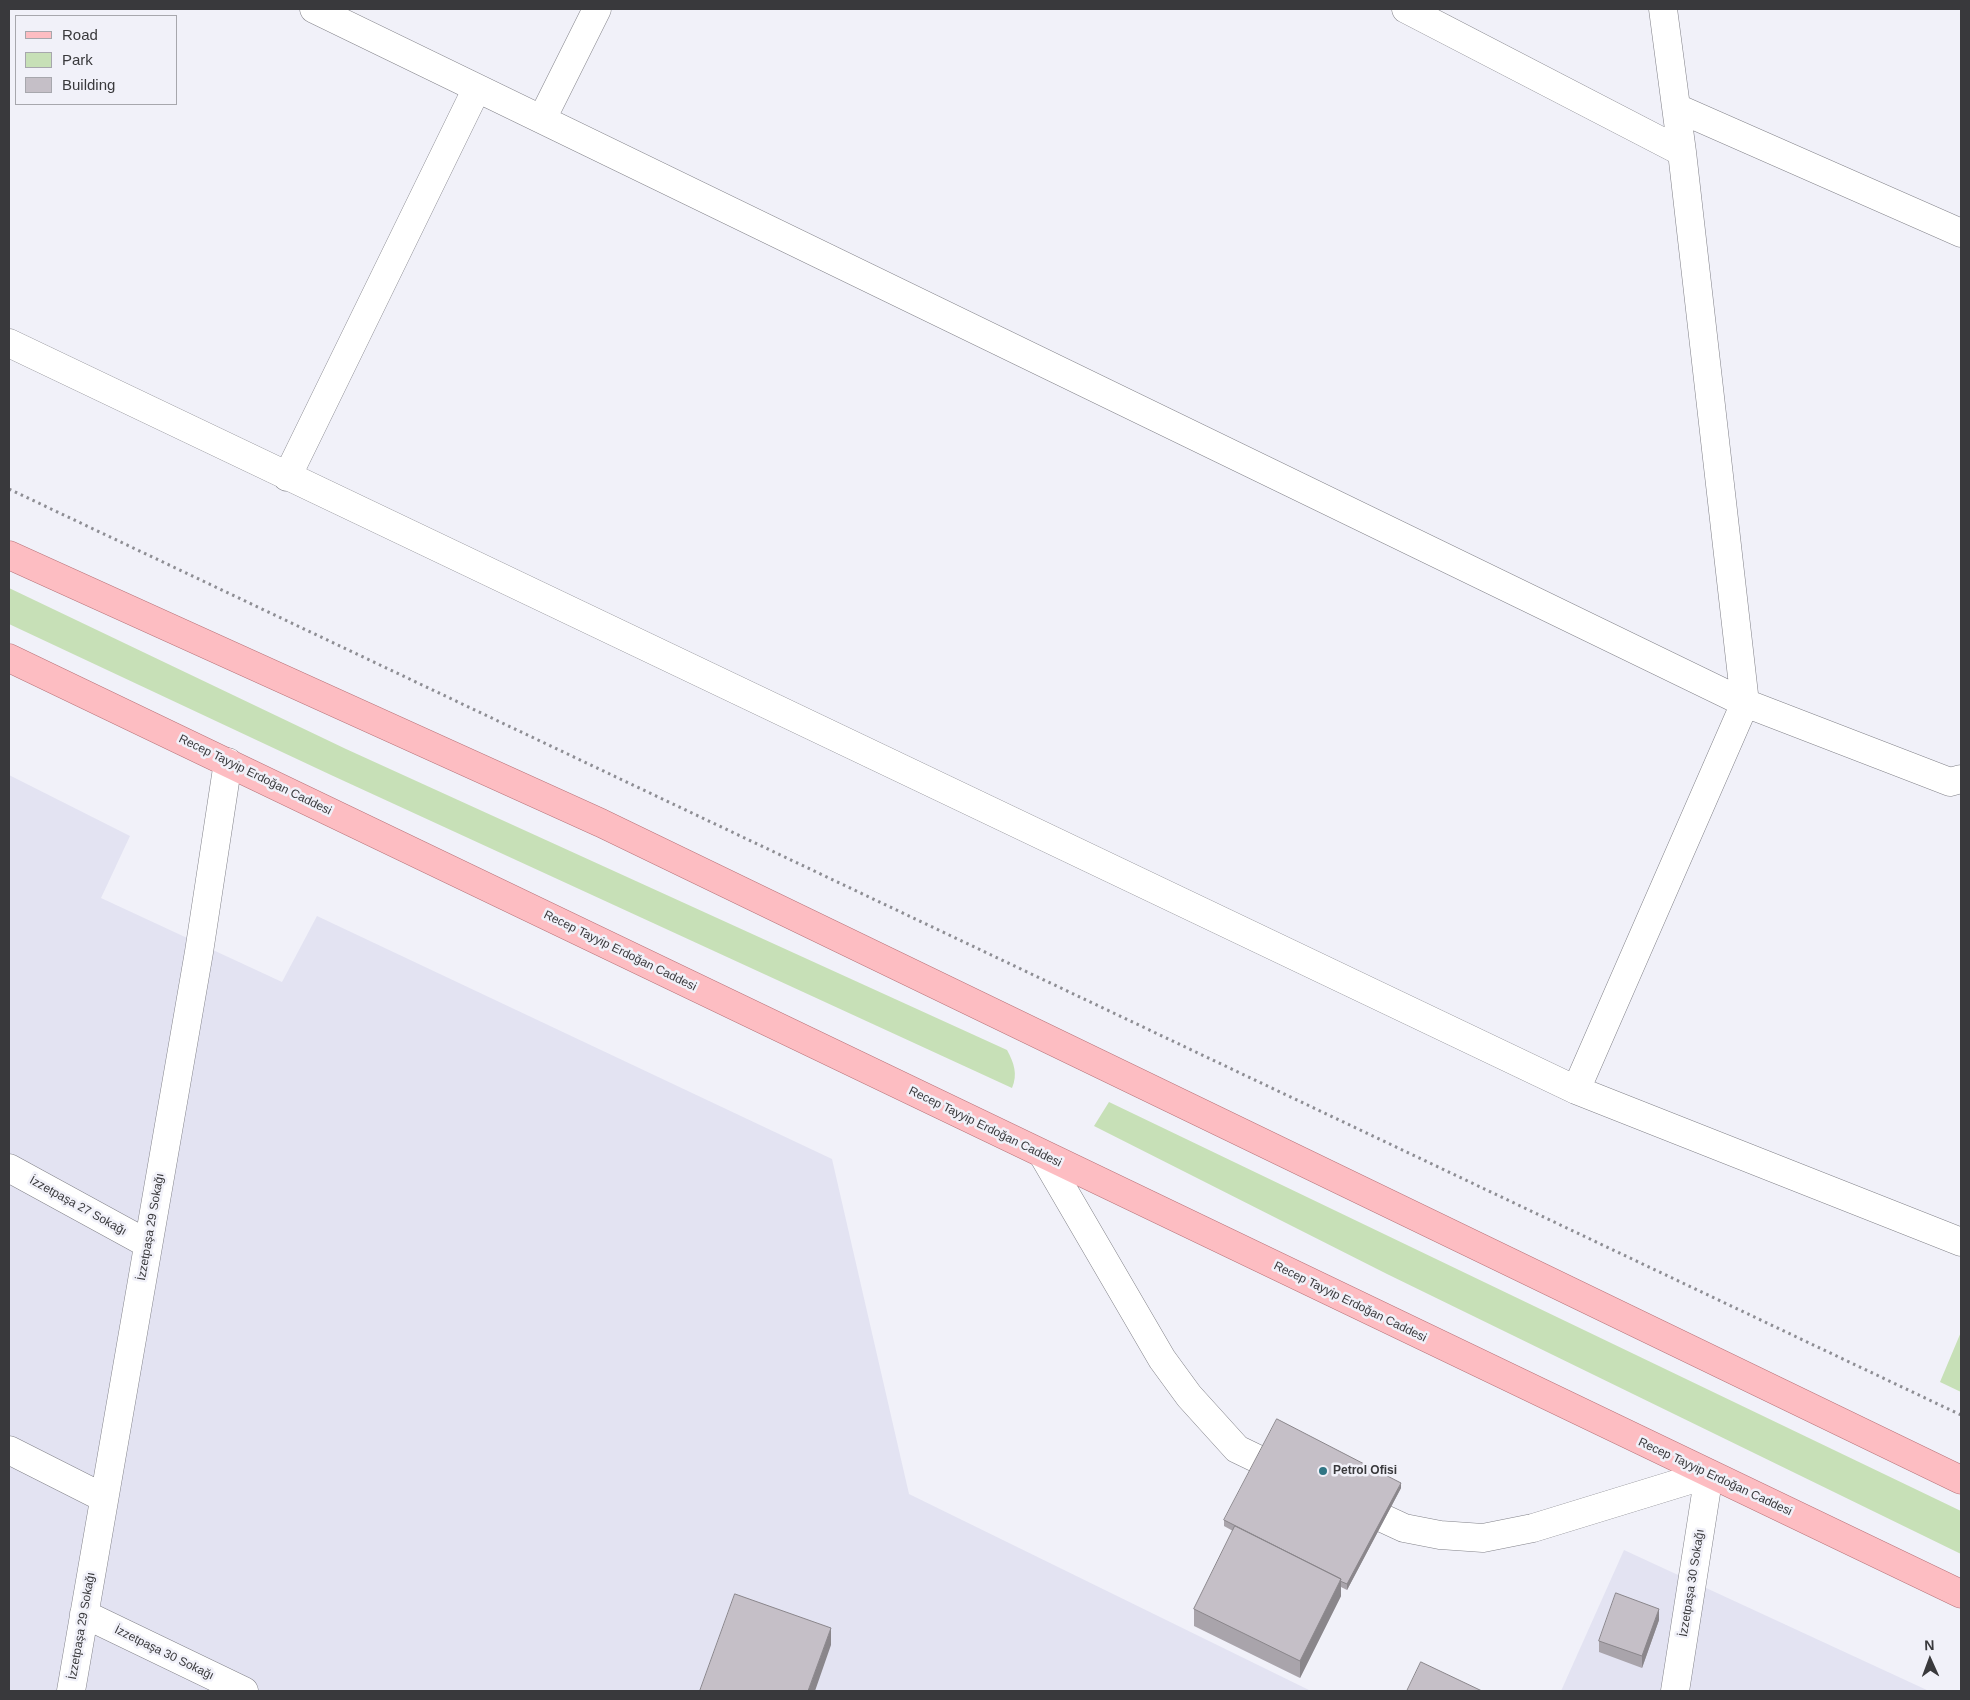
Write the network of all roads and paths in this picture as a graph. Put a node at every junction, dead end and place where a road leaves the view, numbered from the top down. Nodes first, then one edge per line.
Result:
1 (314, 9) edge
2 (597, 9) edge
3 (1406, 9) edge
4 (1664, 9) edge
5 (477, 88) junction
6 (1677, 108) junction
7 (542, 119) junction
8 (1682, 152) junction
9 (1961, 233) edge
10 (9, 343) edge
11 (287, 477) junction
12 (9, 489) edge
13 (9, 555) edge
14 (9, 658) edge
15 (1745, 703) junction
16 (228, 762) junction
17 (1961, 779) edge
18 (1576, 1090) junction
19 (1043, 1155) junction
20 (9, 1168) edge
21 (1961, 1242) edge
22 (148, 1244) junction
23 (1961, 1415) edge
24 (9, 1450) edge
25 (1709, 1474) junction
26 (1961, 1480) edge
27 (104, 1498) junction
28 (1961, 1594) edge
29 (84, 1614) junction
30 (71, 1691) edge
31 (244, 1691) edge
32 (1675, 1691) edge

1 - 5 street
2 - 7 street
3 - 8 street
4 - 6 street
5 - 7 street
5 - 11 street
6 - 8 street
6 - 9 street
7 - 15 street
8 - 15 street
10 - 11 street
11 - 18 street
12 - 23 path
13 - 26 main road
14 - 16 main road, Recep Tayyip Erdoğan Caddesi
15 - 17 street
15 - 18 street
16 - 19 main road, Recep Tayyip Erdoğan Caddesi
16 - 22 street, İzzetpaşa 29 Sokağı
18 - 21 street
19 - 25 main road, Recep Tayyip Erdoğan Caddesi
19 - 25 street
20 - 22 street, İzzetpaşa 27 Sokağı
22 - 27 street, İzzetpaşa 29 Sokağı
24 - 27 street
25 - 28 main road, Recep Tayyip Erdoğan Caddesi
25 - 32 street, İzzetpaşa 30 Sokağı
27 - 29 street, İzzetpaşa 29 Sokağı
29 - 30 street, İzzetpaşa 29 Sokağı
29 - 31 street, İzzetpaşa 30 Sokağı

